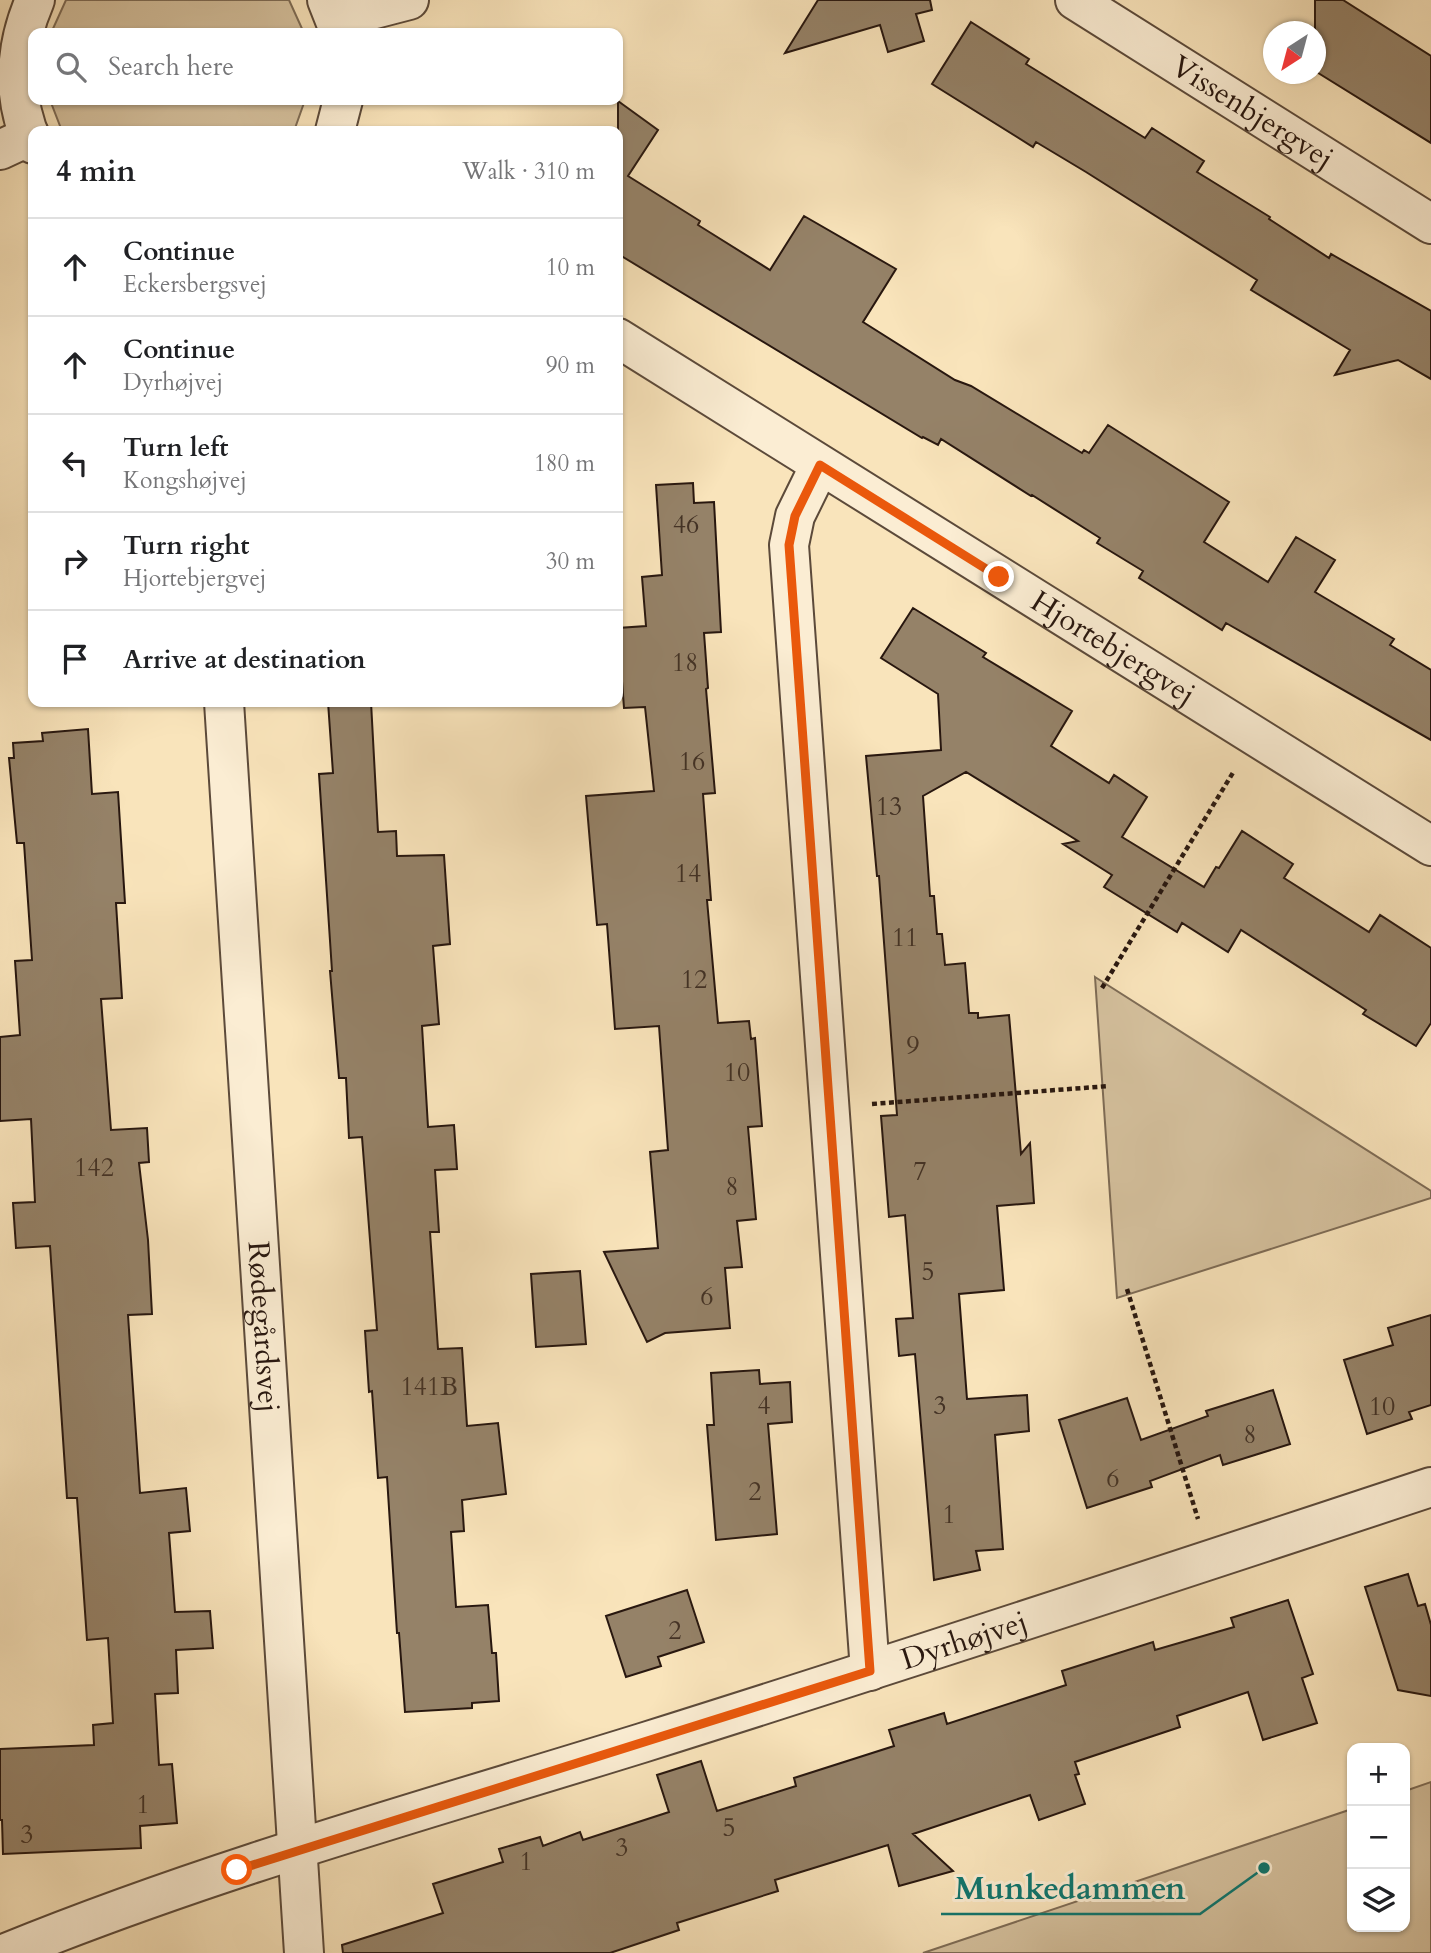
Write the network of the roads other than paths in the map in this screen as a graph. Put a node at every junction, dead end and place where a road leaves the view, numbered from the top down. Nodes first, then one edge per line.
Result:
1 (35, 0) edge
2 (409, 0) edge
3 (1075, 0) edge
4 (334, 17) edge
5 (342, 105) edge
6 (336, 126) edge
7 (21, 143) edge
8 (1431, 224) edge
9 (623, 341) edge
10 (820, 465) junction
11 (224, 707) edge
12 (1431, 846) edge
13 (1431, 1487) edge
14 (870, 1671) junction
15 (297, 1850) junction
16 (6, 1953) edge
17 (304, 1953) edge

1 - 7 street
2 - 4 street
3 - 8 street, Vissenbjergvej
5 - 6 street
9 - 10 street, Hjortebjergvej
10 - 12 street, Hjortebjergvej
10 - 14 street
11 - 15 street, Rødegårdsvej
13 - 14 street, Dyrhøjvej
14 - 15 street, Dyrhøjvej
15 - 16 street, Dyrhøjvej
15 - 17 street, Rødegårdsvej

